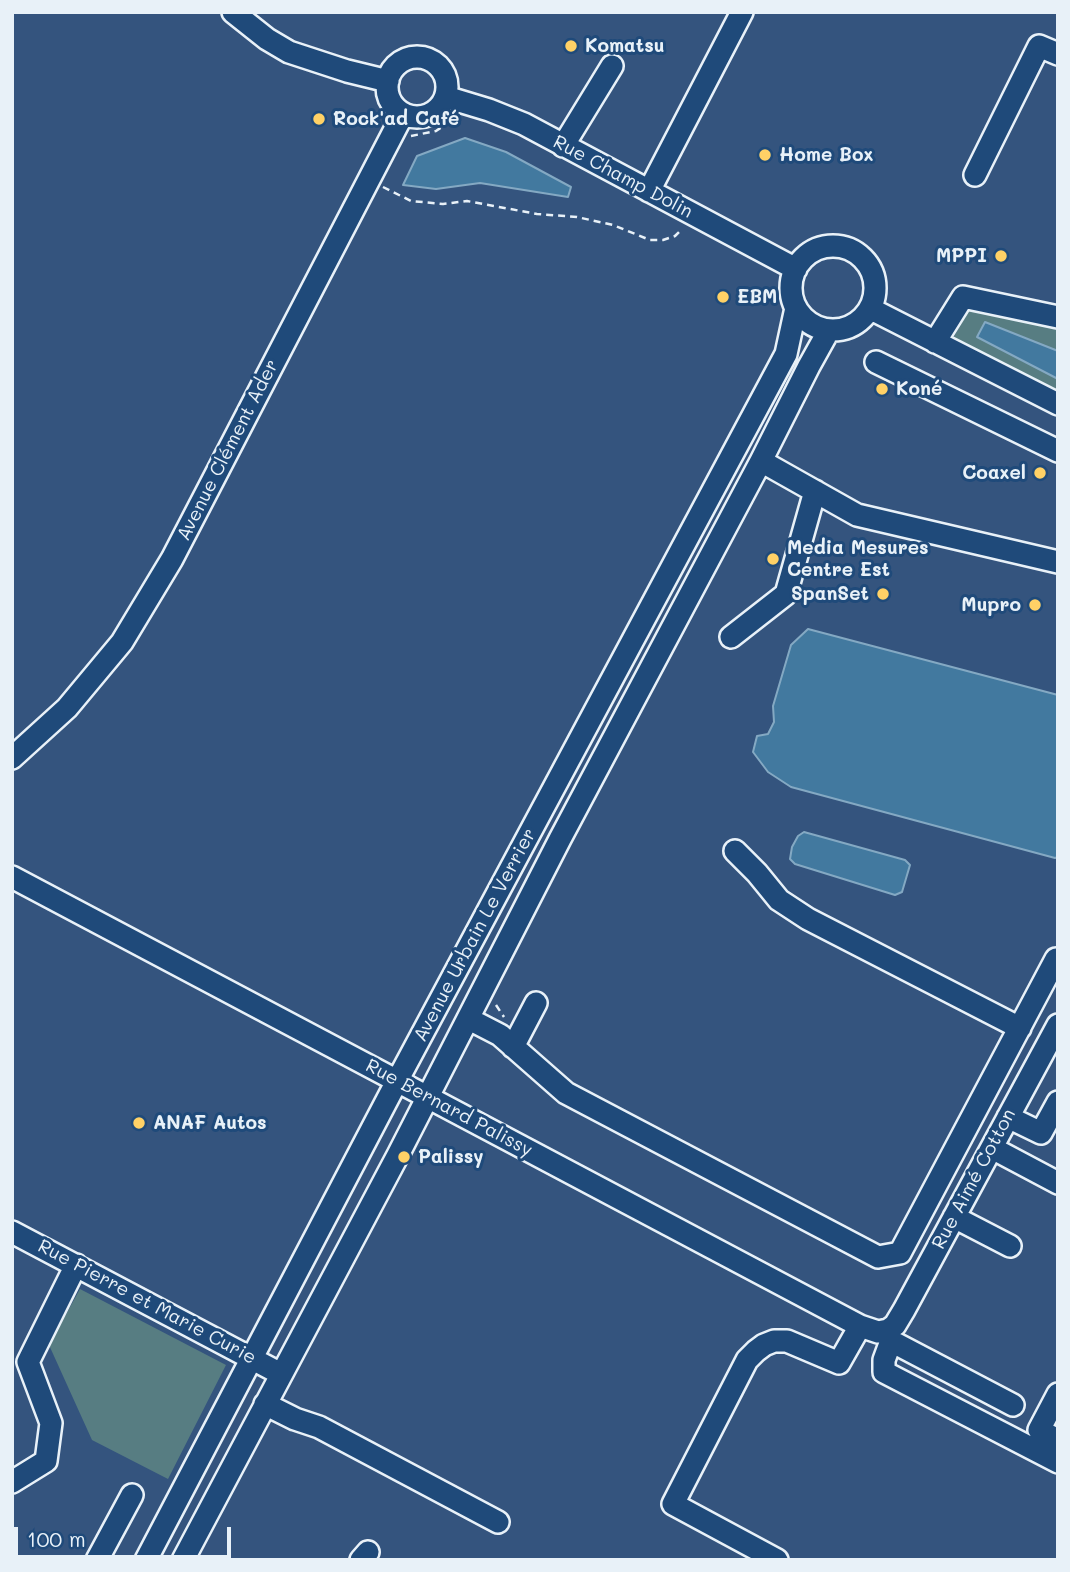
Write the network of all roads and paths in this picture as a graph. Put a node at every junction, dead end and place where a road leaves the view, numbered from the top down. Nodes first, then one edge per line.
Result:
1 (233, 12) edge
2 (742, 12) edge
3 (1058, 54) edge
4 (612, 66) dead end
5 (388, 80) junction
6 (446, 97) junction
7 (403, 114) junction
8 (464, 118) dead end
9 (408, 137) dead end
10 (563, 146) junction
11 (975, 175) dead end
12 (383, 187) dead end
13 (649, 191) junction
14 (683, 228) dead end
15 (796, 269) junction
16 (796, 308) junction
17 (871, 309) junction
18 (1058, 317) edge
19 (829, 330) junction
20 (935, 342) junction
21 (876, 362) dead end
22 (1058, 404) edge
23 (1058, 451) edge
24 (761, 461) junction
25 (815, 491) junction
26 (1058, 562) edge
27 (731, 636) dead end
28 (12, 758) edge
29 (735, 851) dead end
30 (12, 877) edge
31 (1056, 959) edge
32 (536, 1003) dead end
33 (469, 1019) junction
34 (1058, 1025) edge
35 (1020, 1028) junction
36 (513, 1046) junction
37 (397, 1081) junction
38 (428, 1097) junction
39 (1058, 1102) edge
40 (1008, 1117) junction
41 (992, 1148) junction
42 (1058, 1183) edge
43 (954, 1217) junction
44 (12, 1231) edge
45 (1010, 1247) dead end
46 (76, 1265) junction
47 (860, 1326) junction
48 (890, 1336) junction
49 (252, 1358) junction
50 (281, 1374) junction
51 (1058, 1394) edge
52 (265, 1404) junction
53 (1013, 1405) dead end
54 (1058, 1440) edge
55 (1058, 1462) edge
56 (12, 1482) edge
57 (132, 1495) dead end
58 (498, 1522) dead end
59 (97, 1560) edge
60 (146, 1560) edge
61 (183, 1560) edge
62 (777, 1560) edge

1 - 5 street
2 - 13 street
3 - 11 street
4 - 10 street
5 - 6 street
5 - 7 street
6 - 7 street
6 - 10 street, Rue Champ Dolin
7 - 28 street, Avenue Clément Ader
8 - 9 path
10 - 13 street, Rue Champ Dolin
12 - 14 path
13 - 15 street, Rue Champ Dolin
15 - 16 street
15 - 17 street
16 - 19 street
16 - 37 street, Avenue Urbain Le Verrier
17 - 19 street
17 - 20 street
18 - 20 street
19 - 24 street, Avenue Urbain Le Verrier
20 - 22 street
21 - 23 street
24 - 25 street
24 - 33 street, Avenue Urbain Le Verrier
25 - 26 street
25 - 27 street
29 - 35 street
30 - 37 street, Rue Bernard Palissy
31 - 35 street
32 - 36 street
33 - 36 street
33 - 38 street, Avenue Urbain Le Verrier
34 - 40 street, Rue Aimé Cotton
35 - 36 street
37 - 38 street, Rue Bernard Palissy
37 - 49 street, Avenue Urbain Le Verrier
38 - 47 street, Rue Bernard Palissy
38 - 50 street, Avenue Urbain Le Verrier
39 - 40 street
40 - 41 street, Rue Aimé Cotton
41 - 42 street
41 - 43 street, Rue Aimé Cotton
43 - 45 street
43 - 48 street, Rue Aimé Cotton
44 - 46 street, Rue Pierre et Marie Curie
46 - 49 street, Rue Pierre et Marie Curie
46 - 56 street
47 - 48 street, Rue Bernard Palissy
47 - 62 street
48 - 53 street, Rue Bernard Palissy
48 - 55 street
49 - 50 street, Rue Pierre et Marie Curie
49 - 60 street, Avenue Urbain Le Verrier
50 - 52 street, Avenue Urbain Le Verrier
51 - 54 street
52 - 58 street
52 - 61 street, Avenue Urbain Le Verrier
57 - 59 street

